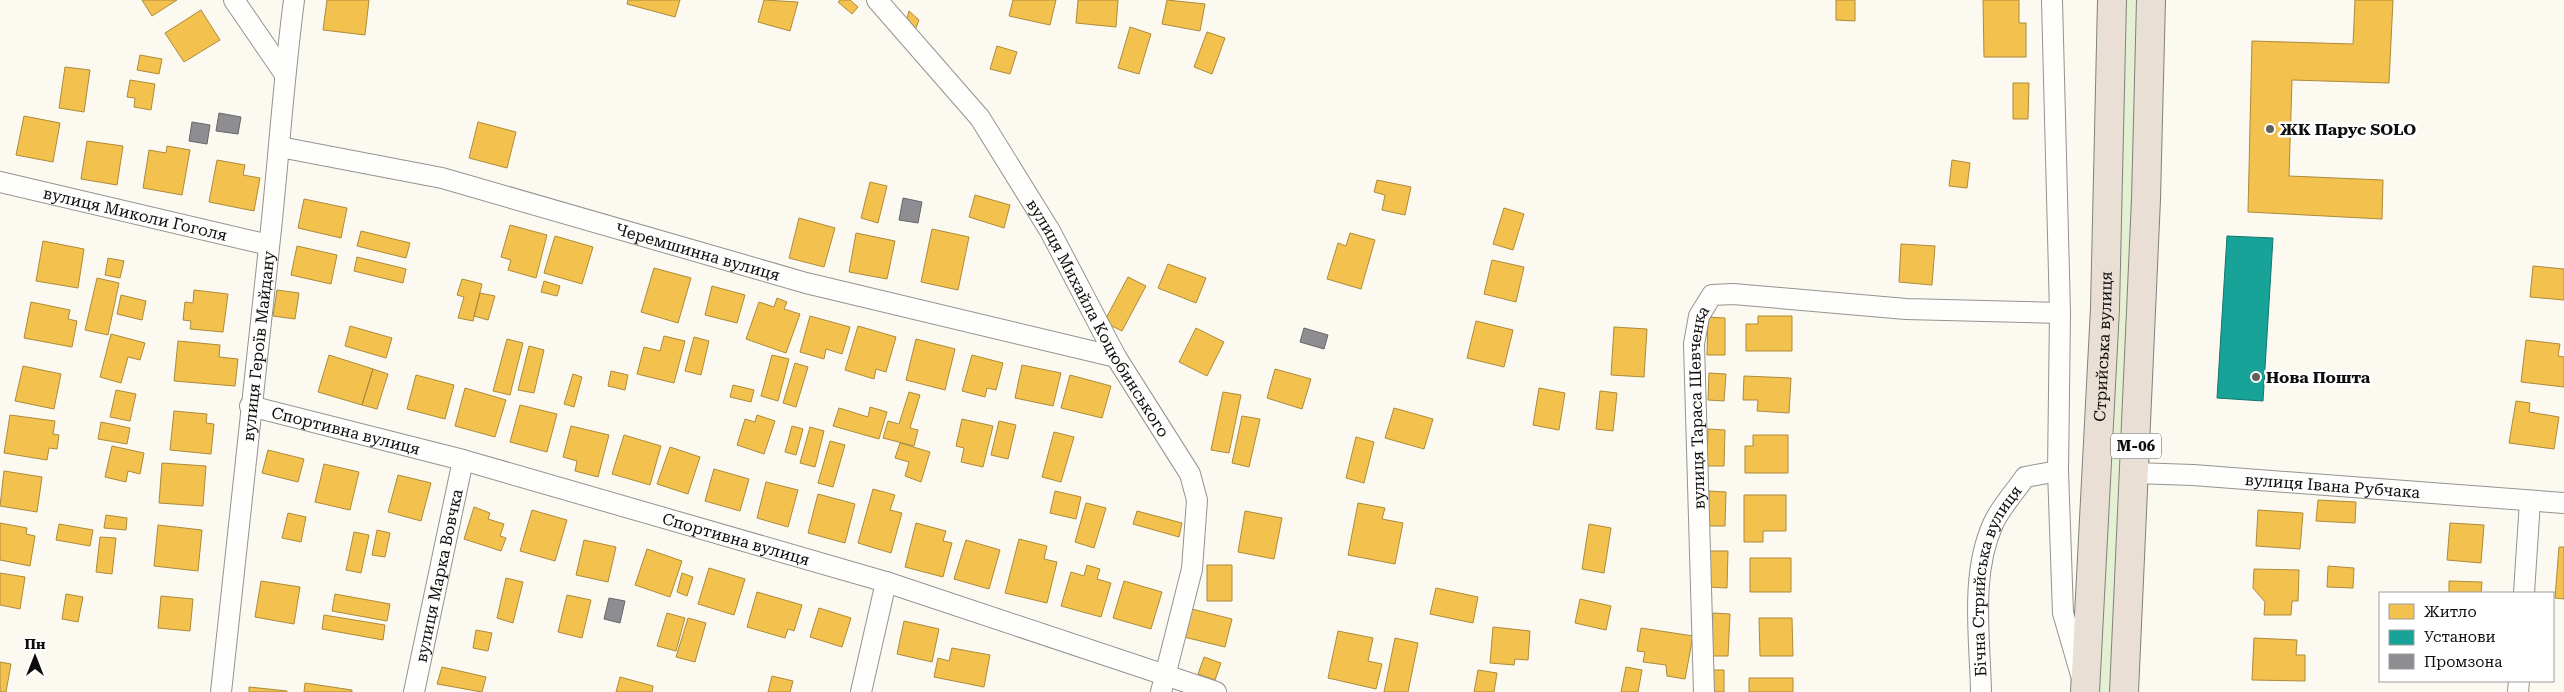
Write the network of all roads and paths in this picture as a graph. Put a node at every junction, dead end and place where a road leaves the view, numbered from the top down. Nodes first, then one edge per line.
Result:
1 (234, 0) edge
2 (294, 0) edge
3 (877, 0) edge
4 (2052, 0) edge
5 (2112, 0) edge
6 (2151, 0) edge
7 (284, 73) junction
8 (280, 147) junction
9 (0, 182) edge
10 (269, 245) junction
11 (2060, 313) junction
12 (1116, 357) junction
13 (250, 406) junction
14 (463, 460) junction
15 (2058, 471) junction
16 (2134, 473) junction
17 (2530, 501) junction
18 (2564, 503) edge
19 (886, 582) junction
20 (2524, 592) edge
21 (1163, 684) edge
22 (2085, 690) edge
23 (221, 692) edge
24 (414, 692) edge
25 (861, 692) edge
26 (1216, 692) edge
27 (1704, 692) edge
28 (1981, 692) edge
29 (2124, 692) edge

1 - 7 street
2 - 7 street, вулиця Героїв Майдану
3 - 12 street, вулиця Михайла Коцюбинського
4 - 11 street
5 - 22 highway, Стрийська вулиця / М-06
6 - 16 highway, М-06
7 - 8 street, вулиця Героїв Майдану
8 - 10 street, вулиця Героїв Майдану
8 - 12 street, Черемшинна вулиця
9 - 10 street, вулиця Миколи Гоголя
10 - 13 street, вулиця Героїв Майдану
11 - 15 street
11 - 27 street, вулиця Тараса Шевченка
12 - 21 street, вулиця Михайла Коцюбинського
13 - 14 street, Спортивна вулиця
13 - 23 street, вулиця Героїв Майдану
14 - 19 street, Спортивна вулиця
14 - 24 street, вулиця Марка Вовчка
15 - 22 street
15 - 28 street, Бічна Стрийська вулиця
16 - 17 street, вулиця Івана Рубчака
16 - 29 highway, М-06
17 - 18 street, вулиця Івана Рубчака
17 - 20 street
19 - 21 street, Спортивна вулиця
19 - 25 street
21 - 26 street, Спортивна вулиця

